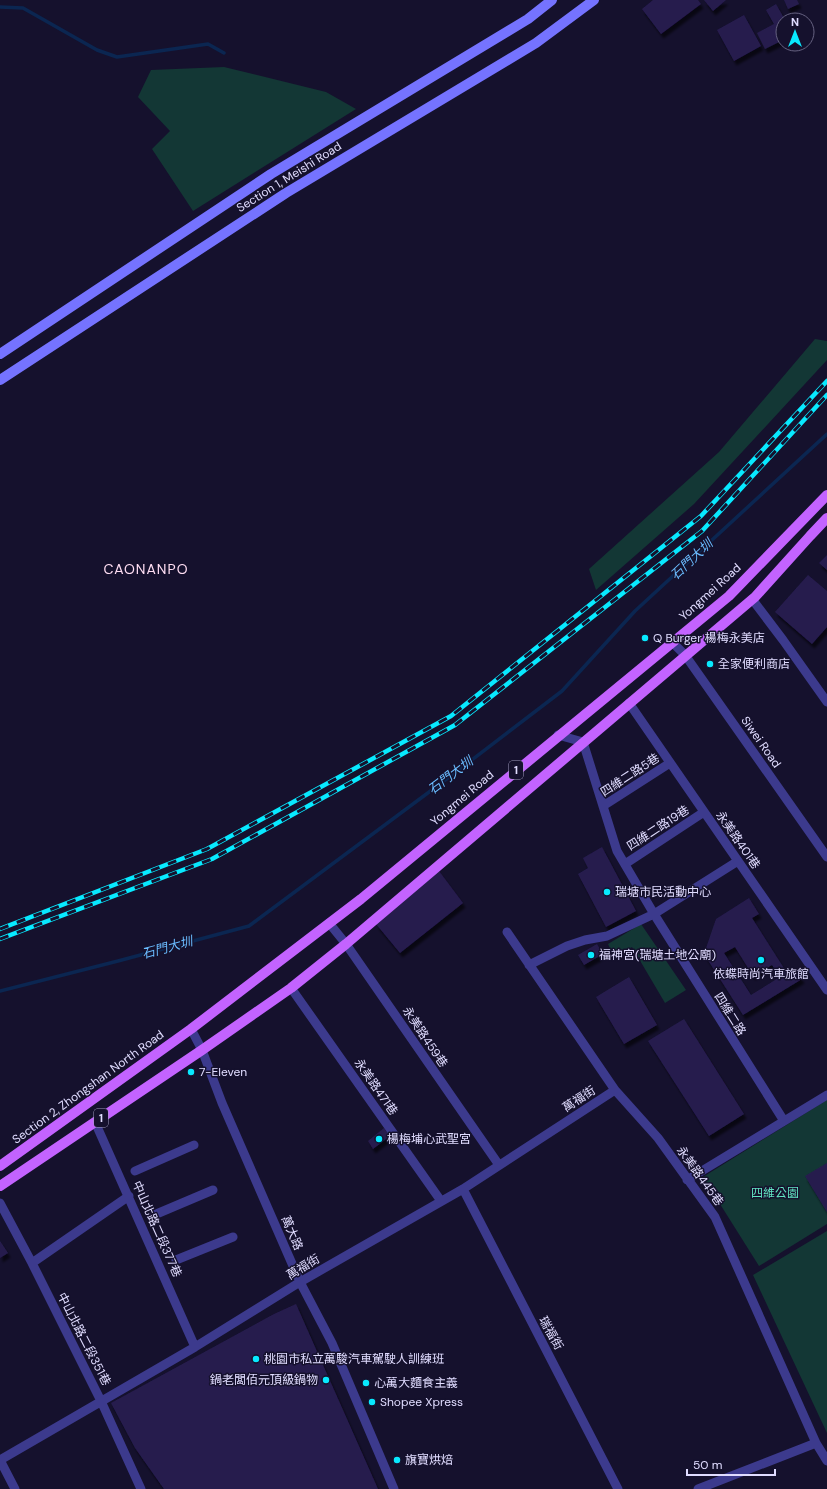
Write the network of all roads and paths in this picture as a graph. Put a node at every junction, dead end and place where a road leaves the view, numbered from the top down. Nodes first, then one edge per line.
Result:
1 (552, 0) edge
2 (594, 0) edge
3 (0, 354) edge
4 (0, 380) edge
5 (827, 495) edge
6 (827, 518) edge
7 (752, 599) junction
8 (672, 642) junction
9 (685, 655) junction
10 (827, 702) edge
11 (629, 703) junction
12 (558, 735) junction
13 (583, 742) junction
14 (670, 763) junction
15 (603, 806) junction
16 (704, 812) junction
17 (827, 857) edge
18 (738, 861) junction
19 (625, 864) junction
20 (654, 914) junction
21 (329, 923) junction
22 (507, 932) dead end
23 (346, 944) junction
24 (529, 965) junction
25 (291, 988) junction
26 (827, 990) edge
27 (191, 1029) junction
28 (202, 1050) junction
29 (615, 1090) junction
30 (827, 1095) edge
31 (95, 1122) junction
32 (784, 1122) junction
33 (194, 1145) dead end
34 (498, 1165) junction
35 (0, 1166) edge
36 (134, 1171) dead end
37 (687, 1180) junction
38 (0, 1186) edge
39 (462, 1189) junction
40 (213, 1190) dead end
41 (129, 1196) junction
42 (441, 1200) junction
43 (0, 1203) edge
44 (154, 1215) dead end
45 (233, 1237) dead end
46 (176, 1260) dead end
47 (32, 1263) junction
48 (300, 1282) junction
49 (196, 1347) junction
50 (101, 1401) junction
51 (816, 1443) junction
52 (0, 1460) edge
53 (827, 1461) edge
54 (15, 1489) edge
55 (141, 1489) edge
56 (394, 1489) edge
57 (618, 1489) edge
58 (698, 1489) edge

1 - 3 street, Section 1, Meishi Road
2 - 4 street, Section 1, Meishi Road
5 - 8 main road, Yongmei Road / 1
6 - 7 main road, 1
7 - 9 main road, 1
7 - 10 street
8 - 9 street, Siwei Road
8 - 12 main road, Yongmei Road / 1
9 - 11 main road, 1
9 - 17 street, Siwei Road
11 - 13 main road, 1
11 - 14 street, 永美路401巷
12 - 13 street
12 - 21 main road, Yongmei Road / 1
13 - 15 street, 四維二路
13 - 23 main road, 1
14 - 15 street, 四維二路5巷
14 - 16 street, 永美路401巷
15 - 19 street, 四維二路
16 - 18 street, 永美路401巷
16 - 19 street, 四維二路19巷
18 - 20 street
18 - 26 street, 永美路401巷
19 - 20 street, 四維二路
20 - 24 street
20 - 32 street, 四維二路
21 - 23 street, 永美路459巷
21 - 27 main road, Yongmei Road / 1
22 - 24 street, 永美路445巷
23 - 25 main road, 1
23 - 34 street, 永美路459巷
24 - 29 street, 永美路445巷
25 - 28 main road, 1
25 - 42 street, 永美路471巷
27 - 28 street, 萬大路
27 - 35 main road, Section 2, Zhongshan North Road / 1
28 - 31 main road, 1
28 - 48 street, 萬大路
29 - 34 street, 萬福街
29 - 37 street, 永美路445巷
30 - 32 street
31 - 38 main road, 1
31 - 41 street, 中山北路二段377巷
32 - 37 street
33 - 36 street
34 - 39 street, 萬福街
37 - 51 street, 永美路445巷
39 - 42 street, 萬福街
39 - 57 street, 瑞福街
40 - 44 street
41 - 47 street
41 - 49 street, 中山北路二段377巷
42 - 48 street, 萬福街
43 - 47 street, 中山北路二段351巷
45 - 46 street
47 - 50 street, 中山北路二段351巷
48 - 49 street, 萬福街
48 - 56 street, 萬大路
49 - 50 street, 萬福街
50 - 52 street, 萬福街
50 - 55 street, 中山北路二段351巷
51 - 53 street, 永美路445巷
51 - 58 street
52 - 54 street

